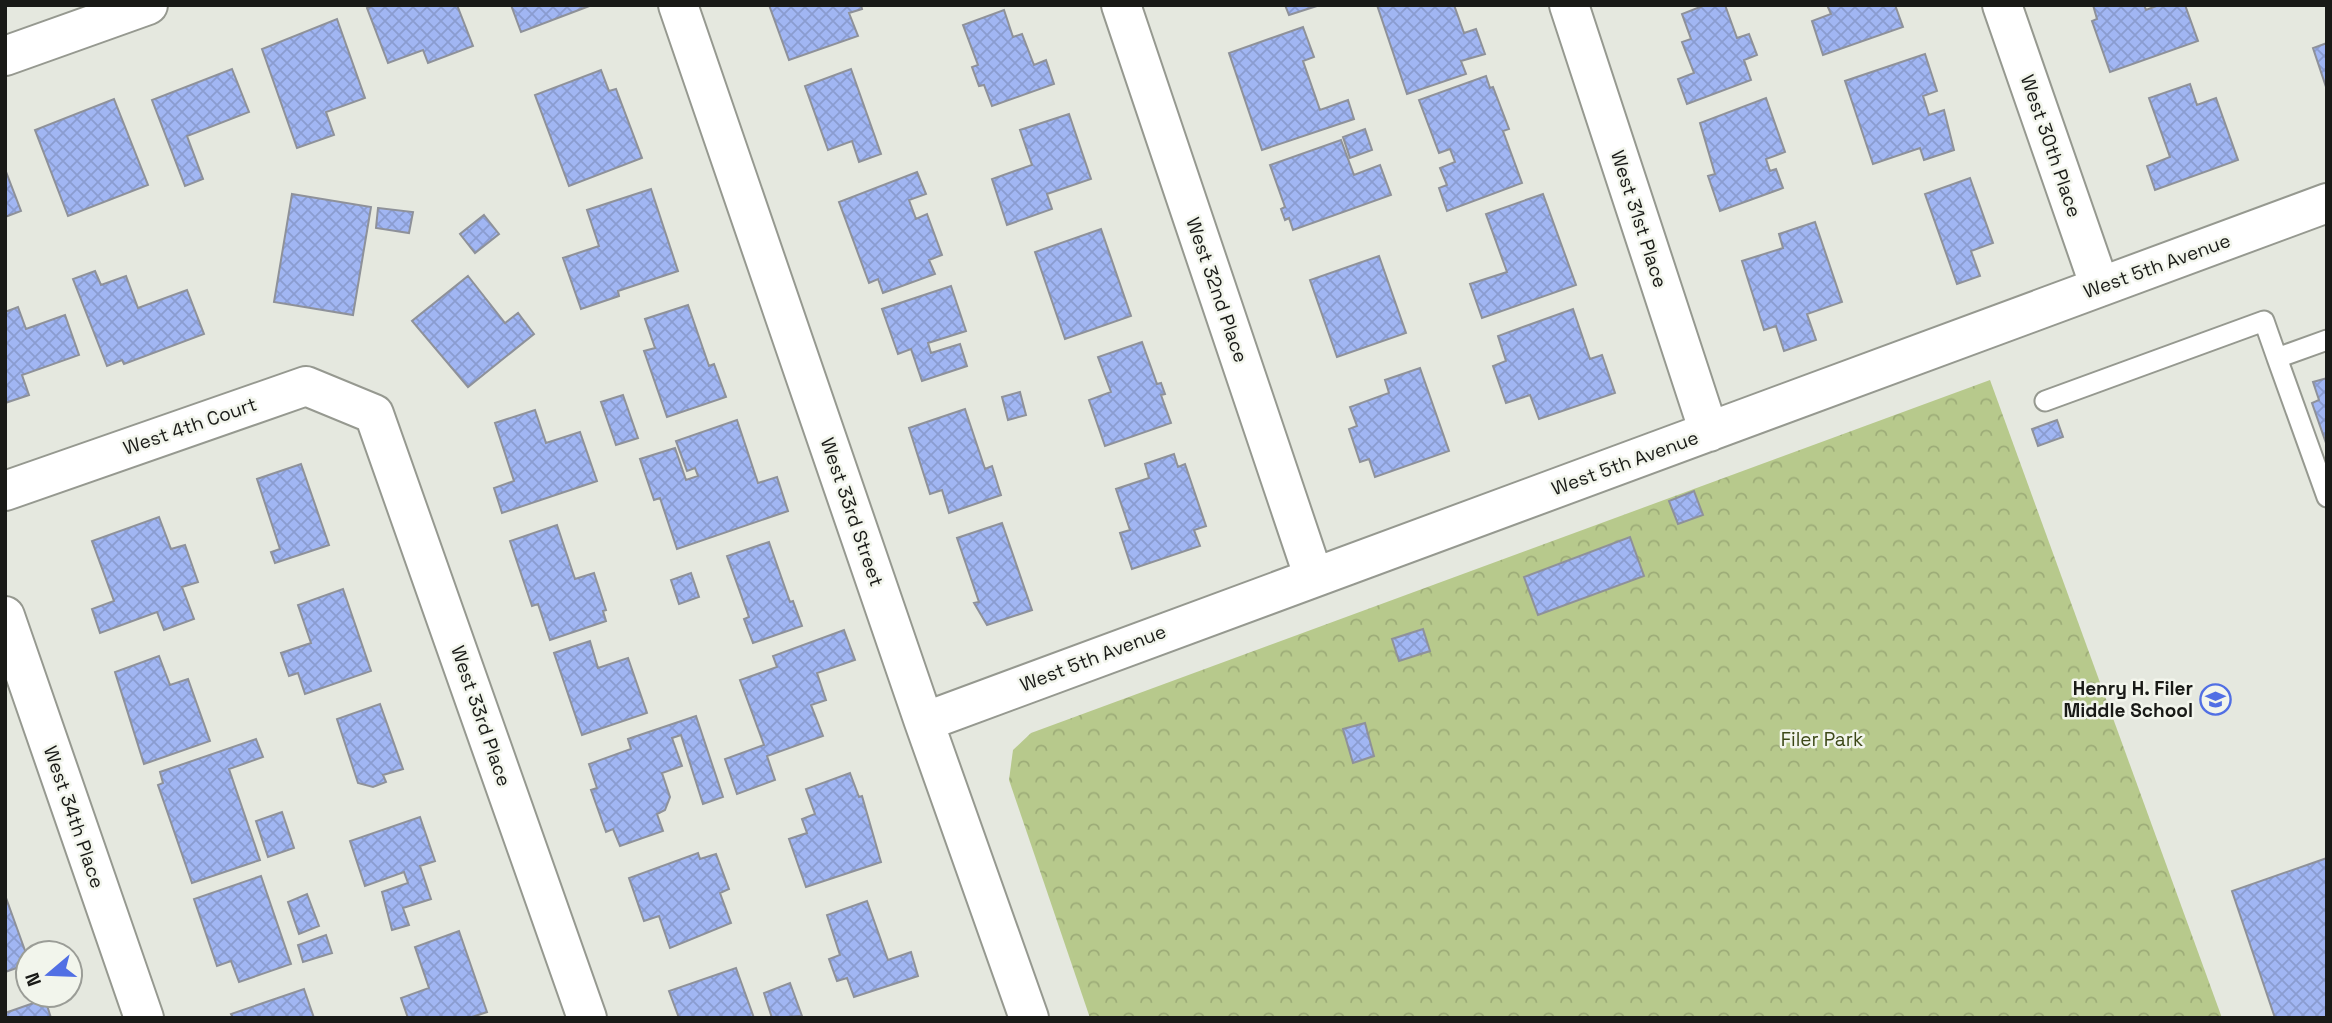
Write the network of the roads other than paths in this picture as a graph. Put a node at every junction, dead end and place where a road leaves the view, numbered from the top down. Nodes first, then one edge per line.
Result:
1 (148, 5) edge
2 (678, 5) edge
3 (1121, 5) edge
4 (1569, 5) edge
5 (2002, 5) edge
6 (5, 56) edge
7 (2327, 203) edge
8 (2101, 287) junction
9 (2327, 340) edge
10 (2277, 358) junction
11 (2045, 401) dead end
12 (374, 414) joint
13 (1709, 432) junction
14 (5, 491) edge
15 (2327, 497) edge
16 (1313, 575) junction
17 (5, 616) edge
18 (924, 722) junction
19 (144, 1018) edge
20 (587, 1018) edge
21 (1029, 1018) edge

1 - 6 street
2 - 18 street, West 33rd Street
3 - 16 street, West 32nd Place
4 - 13 street, West 31st Place
5 - 8 street, West 30th Place
7 - 8 street, West 5th Avenue
8 - 13 street, West 5th Avenue
9 - 10 lane
10 - 11 lane
10 - 15 lane
12 - 14 street, West 4th Court
12 - 20 street, West 33rd Place
13 - 16 street, West 5th Avenue
16 - 18 street, West 5th Avenue
17 - 19 street, West 34th Place
18 - 21 street, West 33rd Street

